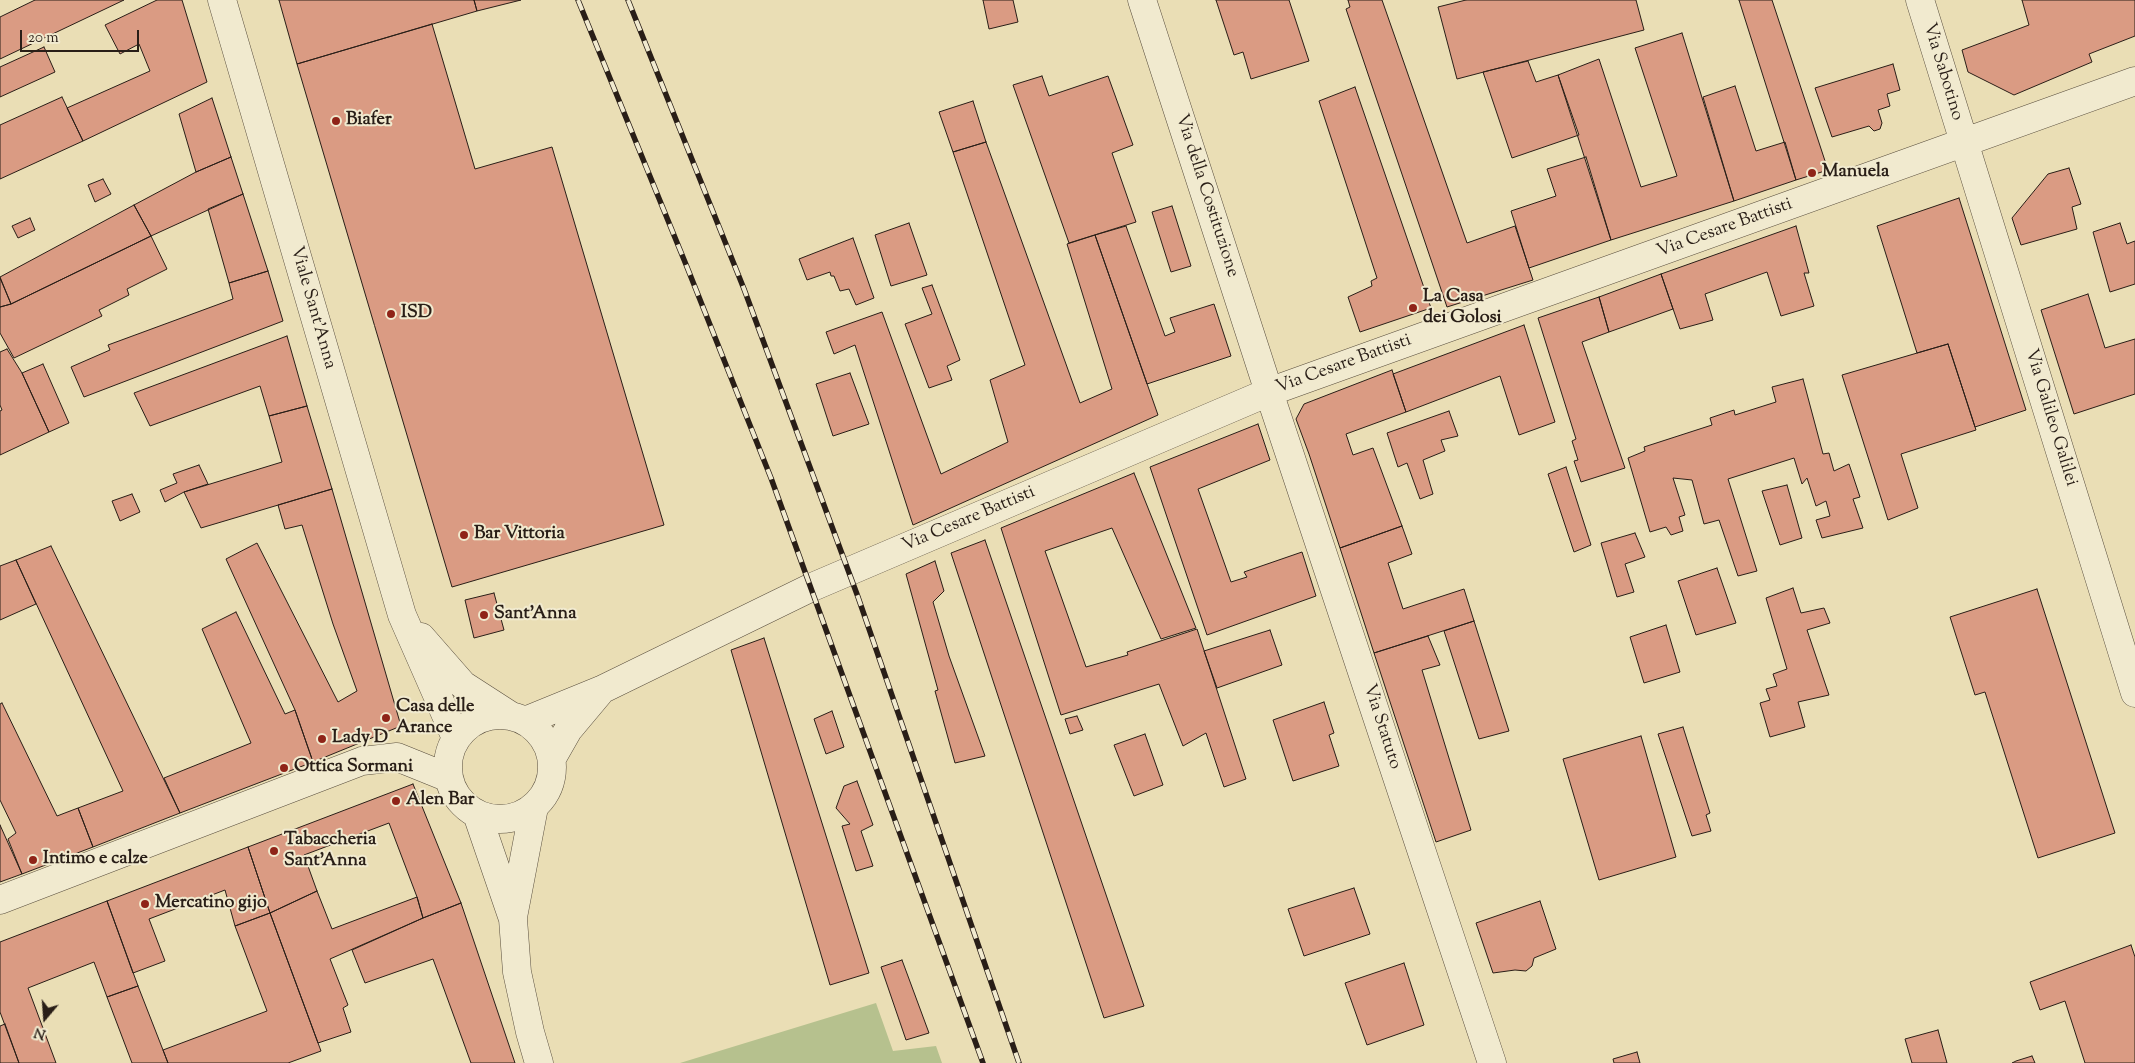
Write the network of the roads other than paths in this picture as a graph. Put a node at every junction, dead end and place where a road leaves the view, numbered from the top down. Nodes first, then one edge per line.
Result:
1 (222, 0) edge
2 (1142, 0) edge
3 (1920, 0) edge
4 (2135, 81) edge
5 (1965, 143) junction
6 (1269, 392) junction
7 (402, 615) junction
8 (602, 690) junction
9 (2135, 693) edge
10 (518, 718) junction
11 (456, 738) junction
12 (552, 758) junction
13 (448, 778) junction
14 (534, 807) junction
15 (477, 814) junction
16 (0, 900) edge
17 (513, 919) junction
18 (540, 1063) edge
19 (1492, 1063) edge

1 - 7 street, Viale Sant'Anna
2 - 6 street, Via della Costituzione
3 - 5 street, Via Sabotino
4 - 5 street, Via Cesare Battisti
5 - 6 street, Via Cesare Battisti
5 - 9 street, Via Galileo Galilei
6 - 8 street, Via Cesare Battisti
6 - 19 street, Via Statuto
7 - 10 street, Viale Sant'Anna
7 - 11 street, Viale Sant'Anna
8 - 10 street, Via Cesare Battisti
8 - 12 street, Via Cesare Battisti
10 - 11 street
10 - 12 street
11 - 13 street
12 - 14 street
13 - 15 street
13 - 16 street
14 - 15 street
14 - 17 street
15 - 17 street
17 - 18 street

